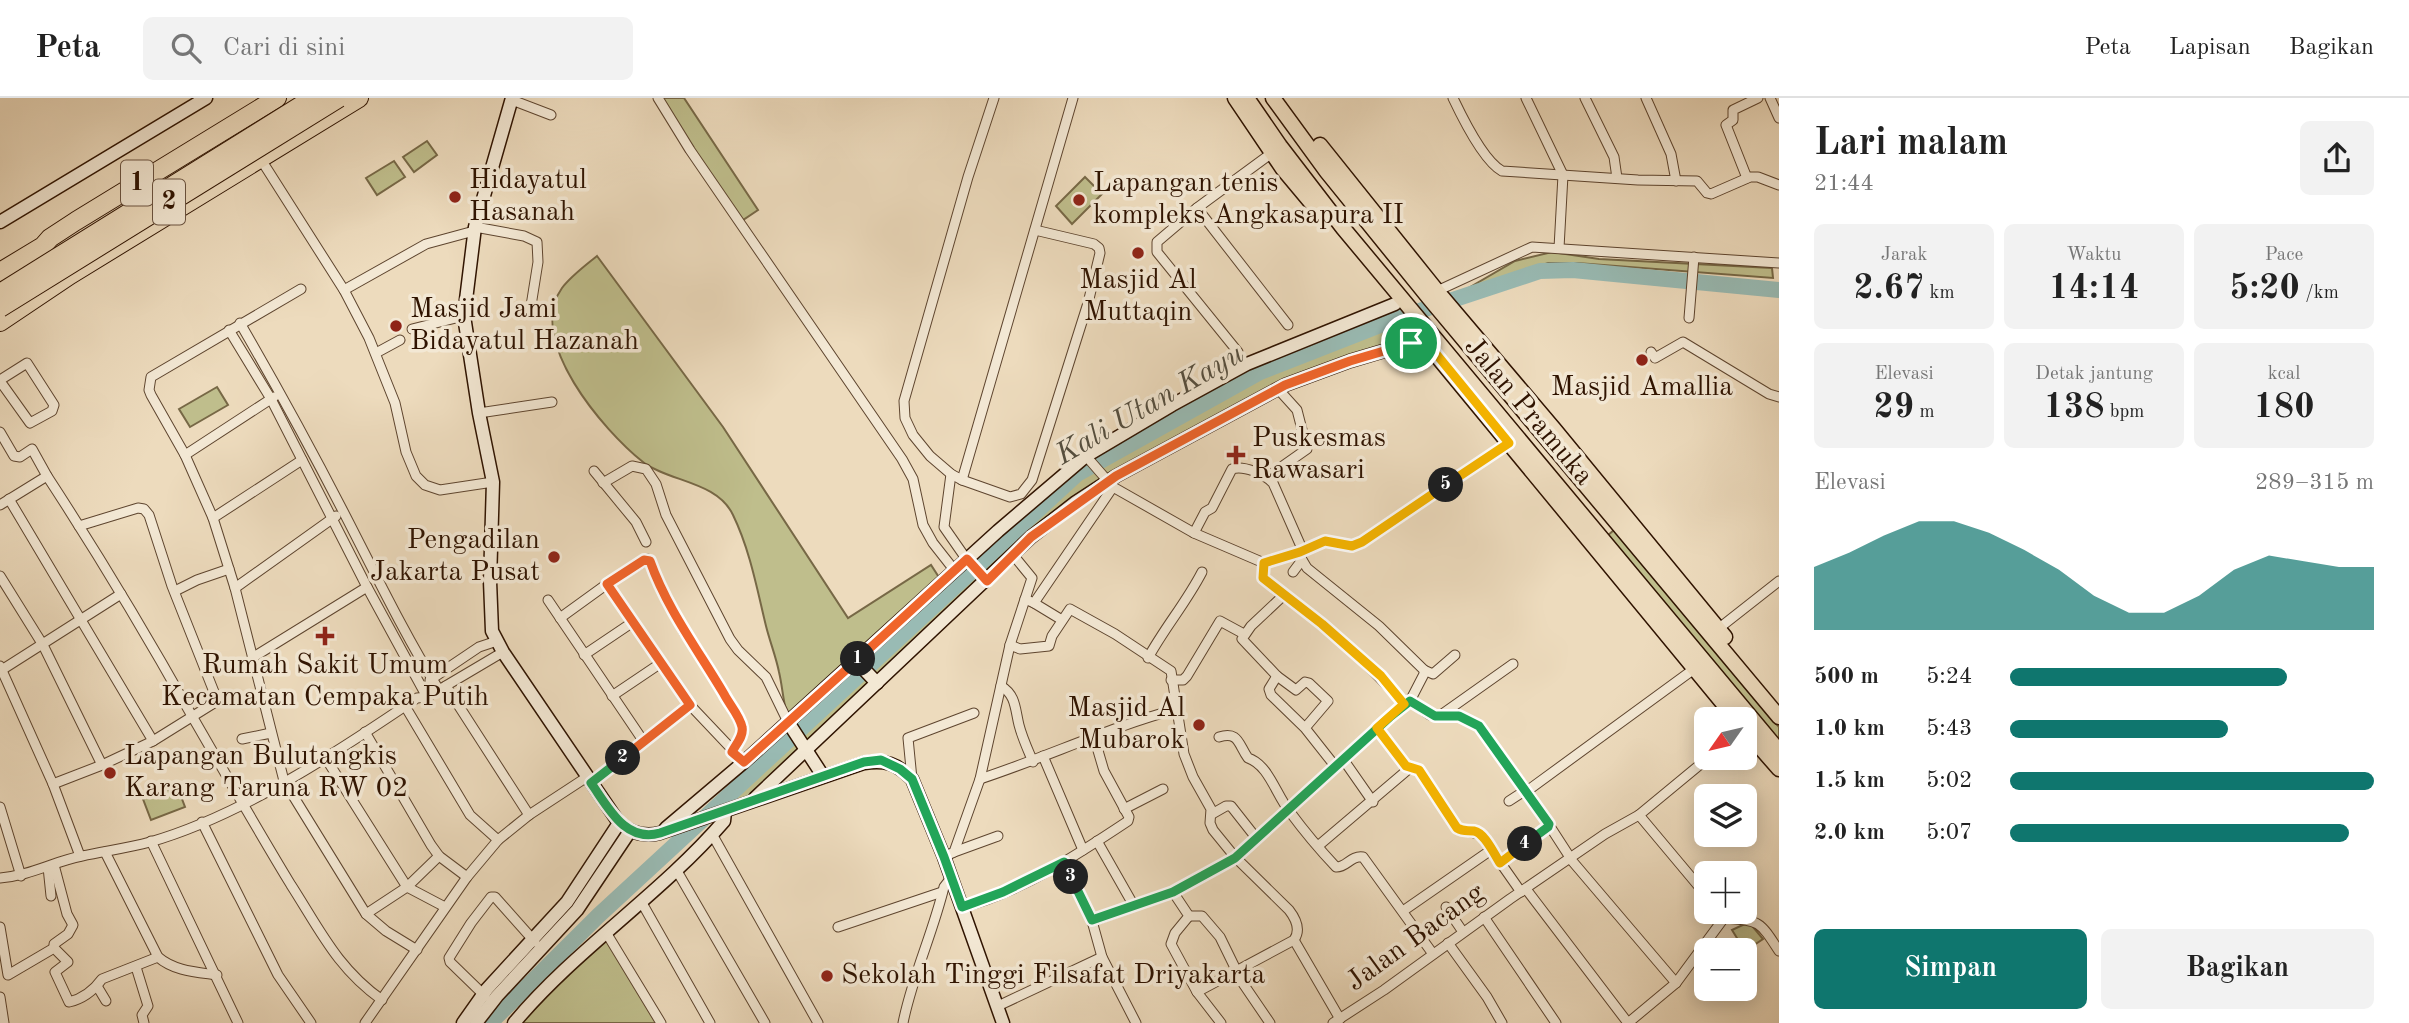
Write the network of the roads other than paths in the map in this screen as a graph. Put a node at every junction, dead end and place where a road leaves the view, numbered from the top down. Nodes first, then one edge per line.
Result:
1 (206, 98) edge
2 (277, 98) edge
3 (313, 98) edge
4 (340, 98) edge
5 (359, 98) edge
6 (658, 98) edge
7 (994, 98) edge
8 (1073, 98) edge
9 (1234, 98) edge
10 (1247, 98) edge
11 (1273, 98) edge
12 (1284, 98) edge
13 (1453, 98) edge
14 (1525, 98) edge
15 (1585, 98) edge
16 (1646, 98) edge
17 (1758, 98) edge
18 (1770, 98) edge
19 (512, 99) edge
20 (551, 115) dead end
21 (1779, 117) edge
22 (1276, 149) junction
23 (260, 158) junction
24 (1563, 175) junction
25 (1617, 178) junction
26 (1747, 178) junction
27 (1676, 181) junction
28 (1779, 185) edge
29 (1197, 208) junction
30 (88, 214) junction
31 (0, 222) edge
32 (474, 229) junction
33 (1035, 230) junction
34 (1559, 248) junction
35 (113, 249) junction
36 (1694, 257) junction
37 (1779, 263) edge
38 (1, 266) edge
39 (301, 289) dead end
40 (344, 290) junction
41 (0, 293) edge
42 (1436, 295) junction
43 (1399, 305) junction
44 (0, 308) edge
45 (530, 313) dead end
46 (464, 316) junction
47 (1689, 318) dead end
48 (1413, 319) junction
49 (0, 323) edge
50 (240, 323) junction
51 (1288, 325) dead end
52 (412, 329) dead end
53 (229, 330) junction
54 (1424, 339) junction
55 (400, 340) dead end
56 (1238, 352) dead end
57 (1651, 352) dead end
58 (376, 353) junction
59 (1450, 363) junction
60 (0, 380) edge
61 (1278, 389) junction
62 (280, 393) junction
63 (1779, 397) edge
64 (271, 399) junction
65 (552, 402) dead end
66 (479, 413) junction
67 (0, 432) edge
68 (1509, 443) junction
69 (185, 455) junction
70 (1086, 457) junction
71 (302, 460) junction
72 (594, 471) dead end
73 (951, 474) junction
74 (47, 476) junction
75 (1267, 477) junction
76 (962, 480) junction
77 (494, 482) junction
78 (603, 483) junction
79 (1105, 486) junction
80 (1602, 496) junction
81 (9, 499) junction
82 (0, 505) edge
83 (344, 511) junction
84 (213, 518) junction
85 (333, 518) junction
86 (79, 526) junction
87 (1194, 533) junction
88 (646, 542) dead end
89 (1014, 555) junction
90 (1301, 555) junction
91 (970, 562) junction
92 (1264, 563) junction
93 (229, 569) junction
94 (955, 570) junction
95 (1202, 572) dead end
96 (1293, 572) dead end
97 (0, 576) edge
98 (984, 578) junction
99 (1779, 581) edge
100 (607, 584) junction
101 (367, 587) junction
102 (235, 588) junction
103 (175, 591) junction
104 (121, 594) junction
105 (1284, 595) junction
106 (548, 600) dead end
107 (1030, 601) junction
108 (560, 618) junction
109 (82, 619) junction
110 (1062, 620) junction
111 (633, 622) junction
112 (1718, 629) junction
113 (1244, 634) junction
114 (497, 641) junction
115 (43, 645) junction
116 (1010, 645) junction
117 (584, 655) junction
118 (1455, 655) dead end
119 (252, 658) junction
120 (1148, 658) junction
121 (857, 662) junction
122 (661, 663) junction
123 (1513, 664) dead end
124 (1, 669) edge
125 (1694, 669) junction
126 (1424, 670) junction
127 (1277, 676) junction
128 (432, 678) junction
129 (1171, 680) junction
130 (875, 682) junction
131 (421, 686) junction
132 (1001, 686) junction
133 (443, 688) junction
134 (612, 696) junction
135 (427, 697) junction
136 (417, 698) junction
137 (1407, 703) junction
138 (1779, 704) edge
139 (690, 705) junction
140 (405, 706) junction
141 (1726, 707) edge
142 (1177, 709) junction
143 (974, 713) dead end
144 (192, 716) junction
145 (1440, 716) junction
146 (1779, 717) edge
147 (790, 724) junction
148 (1305, 728) junction
149 (1377, 728) junction
150 (365, 732) junction
151 (271, 733) junction
152 (1094, 737) junction
153 (1219, 737) dead end
154 (242, 739) dead end
155 (153, 741) junction
156 (644, 742) junction
157 (1757, 744) edge
158 (804, 746) junction
159 (1779, 751) edge
160 (732, 752) junction
161 (325, 757) junction
162 (1043, 757) junction
163 (1343, 759) junction
164 (744, 762) junction
165 (1032, 762) junction
166 (102, 765) junction
167 (1335, 766) junction
168 (1411, 767) junction
169 (1779, 769) edge
170 (1694, 770) edge
171 (823, 776) junction
172 (912, 779) junction
173 (980, 779) junction
174 (589, 780) junction
175 (284, 781) junction
176 (53, 784) junction
177 (1163, 789) dead end
178 (1527, 791) junction
179 (752, 801) junction
180 (1509, 801) dead end
181 (1373, 802) junction
182 (241, 804) junction
183 (0, 807) edge
184 (1124, 809) junction
185 (1288, 810) junction
186 (725, 811) junction
187 (1212, 814) junction
188 (529, 815) junction
189 (1639, 815) junction
190 (202, 822) junction
191 (1549, 825) junction
192 (625, 827) junction
193 (660, 833) junction
194 (712, 834) junction
195 (998, 836) dead end
196 (1257, 839) junction
197 (498, 840) junction
198 (151, 841) junction
199 (1097, 841) junction
200 (1318, 846) junction
201 (1083, 850) junction
202 (1491, 850) junction
203 (105, 852) junction
204 (949, 855) junction
205 (80, 856) junction
206 (439, 856) junction
207 (1235, 858) junction
208 (1571, 859) junction
209 (1064, 862) junction
210 (1500, 863) junction
211 (51, 866) junction
212 (677, 871) junction
213 (21, 876) junction
214 (467, 877) junction
215 (0, 878) edge
216 (951, 878) junction
217 (1694, 881) edge
218 (407, 887) junction
219 (1523, 890) junction
220 (943, 892) junction
221 (1173, 892) junction
222 (51, 896) dead end
223 (642, 903) junction
224 (1134, 906) junction
225 (445, 907) junction
226 (962, 907) junction
227 (1446, 907) dead end
228 (1403, 911) junction
229 (366, 914) junction
230 (1189, 916) junction
231 (1484, 917) junction
232 (1092, 920) junction
233 (1757, 922) edge
234 (1716, 924) edge
235 (0, 927) edge
236 (838, 927) dead end
237 (1463, 932) junction
238 (607, 934) junction
239 (1294, 940) junction
240 (1448, 943) junction
241 (537, 944) junction
242 (54, 948) junction
243 (417, 950) junction
244 (1779, 951) edge
245 (1433, 954) junction
246 (158, 957) junction
247 (1102, 957) junction
248 (136, 967) junction
249 (1237, 971) junction
250 (217, 975) junction
251 (1676, 983) junction
252 (97, 986) junction
253 (1197, 992) junction
254 (0, 997) edge
255 (487, 998) junction
256 (382, 1000) junction
257 (106, 1001) dead end
258 (998, 1006) junction
259 (1342, 1021) edge
260 (4, 1023) edge
261 (144, 1023) edge
262 (238, 1023) edge
263 (311, 1023) edge
264 (365, 1023) edge
265 (463, 1023) edge
266 (476, 1023) edge
267 (514, 1023) edge
268 (661, 1023) edge
269 (710, 1023) edge
270 (765, 1023) edge
271 (818, 1023) edge
272 (903, 1023) edge
273 (1003, 1023) edge
274 (1136, 1023) edge
275 (1221, 1023) edge
276 (1270, 1023) edge
277 (1502, 1023) edge
278 (1556, 1023) edge
279 (1628, 1023) edge

1 - 31 street
2 - 30 highway, 1
3 - 41 highway, 2, bridge
4 - 44 highway, 2, bridge
5 - 23 highway, 1
6 - 94 street
7 - 73 street
8 - 33 street
9 - 22 main road, Jalan Pramuka
10 - 22 main road, Jalan Pramuka
11 - 42 main road, Jalan Pramuka
12 - 42 main road, Jalan Pramuka
13 - 24 street
14 - 24 street
15 - 25 street
16 - 27 street
17 - 26 street
18 - 21 street
19 - 20 street
19 - 32 street
22 - 29 street
22 - 43 main road, Jalan Pramuka
23 - 35 highway, 1
23 - 40 street
24 - 25 street
24 - 34 street
25 - 27 street
26 - 27 street
26 - 28 street
29 - 51 street
29 - 56 street
30 - 35 highway
30 - 38 highway, 1
32 - 40 street
32 - 45 street
32 - 46 street
33 - 76 street
33 - 76 street
34 - 36 street
34 - 42 street
35 - 49 highway, 1
36 - 37 street
36 - 47 street
39 - 50 street
40 - 58 street
42 - 80 main road, Jalan Pramuka
43 - 48 main road, Jalan Pramuka
43 - 70 street
46 - 52 street
46 - 66 street
48 - 54 main road, Jalan Pramuka
48 - 59 main road, Jalan Pramuka
50 - 53 street
50 - 62 street
53 - 64 street
53 - 69 street
54 - 59 main road, Jalan Pramuka
54 - 61 street
55 - 58 street
57 - 63 street
58 - 77 street
59 - 68 main road, Jalan Pramuka
59 - 159 main road, Jalan Pramuka
60 - 60 street
61 - 75 street
61 - 79 street
62 - 64 street
62 - 83 street
64 - 69 street
64 - 71 street
65 - 66 street
66 - 77 street
67 - 74 street
68 - 90 street
68 - 125 main road, Jalan Pramuka
69 - 84 street
70 - 79 street
70 - 91 street
71 - 84 street
71 - 85 street
72 - 78 street
73 - 76 street
73 - 91 street
74 - 81 street
74 - 86 street
75 - 87 street
75 - 90 street
77 - 114 street
78 - 88 street
78 - 147 street
79 - 87 street
79 - 89 street
79 - 107 street
80 - 112 main road, Jalan Pramuka
80 - 146 main road, Jalan Pramuka
81 - 82 street
81 - 109 street
83 - 85 street
83 - 128 street
84 - 93 street
85 - 101 street
85 - 102 street
86 - 103 street
86 - 104 street
87 - 92 street
89 - 98 street
89 - 107 street
90 - 92 street
90 - 96 street
90 - 126 street
91 - 94 street
91 - 98 street
92 - 105 street
93 - 102 street
93 - 103 street
94 - 121 street
95 - 120 street
97 - 115 street
98 - 130 street
99 - 112 street
100 - 108 street
100 - 111 street
100 - 160 street
101 - 119 street
101 - 131 street
102 - 119 street
103 - 144 street
104 - 109 street
104 - 144 street
105 - 113 street
105 - 137 street
106 - 108 street
107 - 110 street
107 - 116 street
108 - 117 street
109 - 115 street
109 - 155 street
110 - 116 street
110 - 120 street
111 - 117 street
111 - 122 street
112 - 138 main road, Jalan Pramuka
113 - 127 street
113 - 129 street
114 - 128 street
114 - 133 street
114 - 174 street
115 - 124 street
115 - 166 street
116 - 132 street
117 - 134 street
118 - 126 street
119 - 151 street
120 - 129 street
121 - 130 street
121 - 147 street
122 - 134 street
122 - 139 street
123 - 145 street
124 - 176 street
125 - 141 main road, Jalan Pramuka
125 - 178 street
126 - 137 street
127 - 148 street
127 - 148 street
128 - 131 street
128 - 133 street
129 - 142 street
130 - 158 street
131 - 135 street
131 - 136 street
132 - 165 street
132 - 173 street
133 - 135 street
133 - 188 street
134 - 156 street
135 - 136 street
136 - 140 street
137 - 145 street
137 - 149 street
139 - 156 street
139 - 160 street
140 - 150 street
140 - 197 street
142 - 152 street
142 - 187 street
143 - 172 street
144 - 155 street
144 - 182 street
145 - 178 street
147 - 158 street
147 - 164 street
148 - 167 street
149 - 163 street
149 - 168 street
150 - 161 street
150 - 206 street
151 - 154 street
151 - 175 street
152 - 162 street
152 - 184 street
153 - 185 street
155 - 166 street
156 - 174 street
157 - 169 main road
158 - 171 street
158 - 179 street
160 - 164 street
161 - 175 street
161 - 218 street
162 - 165 street
162 - 201 street
163 - 167 street
163 - 181 street
164 - 193 street
165 - 173 street
166 - 176 street
167 - 185 street
168 - 181 street
168 - 202 street
170 - 189 street, Jalan Bacang
171 - 172 street
171 - 179 street
172 - 204 street
173 - 204 street
174 - 188 street
174 - 192 street
175 - 182 street
175 - 229 street
176 - 205 street
177 - 184 street
178 - 180 street
178 - 191 street
179 - 186 street
181 - 200 street
182 - 190 street
182 - 256 street
183 - 213 street
184 - 199 street
185 - 196 street
185 - 200 street
186 - 193 street
186 - 194 street
187 - 196 street
187 - 207 street
188 - 197 street
189 - 208 street, Jalan Bacang
189 - 217 street
190 - 198 street
190 - 263 street
191 - 208 street
191 - 210 street
192 - 193 street
192 - 241 street
194 - 212 street
194 - 271 street
195 - 204 street
196 - 207 street
197 - 214 street
198 - 203 street
198 - 250 street
199 - 201 street
199 - 224 street
200 - 228 street
201 - 209 street
202 - 210 street
202 - 228 street
203 - 205 street
203 - 246 street
204 - 216 street
205 - 211 street
206 - 214 street
206 - 218 street
207 - 221 street
207 - 239 street
208 - 219 street, Jalan Bacang
208 - 251 street
209 - 226 street
209 - 232 street
210 - 219 street
211 - 213 street
211 - 222 street
211 - 242 street
212 - 223 street
212 - 270 street
213 - 215 street
214 - 225 street
216 - 220 street
216 - 226 street
218 - 225 street
218 - 229 street
219 - 231 street, Jalan Bacang
219 - 279 street
220 - 236 street
220 - 272 street
221 - 224 street
221 - 230 street
223 - 238 street
223 - 269 street
224 - 232 street
225 - 243 street
226 - 258 street
227 - 237 street
228 - 245 street
229 - 243 street
230 - 249 street
230 - 253 street
231 - 237 street, Jalan Bacang
231 - 278 street
232 - 247 street
233 - 244 street
234 - 251 street
235 - 242 street
237 - 240 street, Jalan Bacang
238 - 267 street
238 - 268 street
239 - 249 street
239 - 259 street
240 - 245 street, Jalan Bacang
240 - 277 street
241 - 255 street
241 - 255 street
242 - 252 street
243 - 256 street
245 - 259 street, Jalan Bacang
246 - 248 street
246 - 250 street
247 - 258 street
247 - 274 street
248 - 252 street
248 - 261 street
249 - 253 street
249 - 276 street
250 - 262 street
251 - 279 street
252 - 257 street
253 - 275 street
254 - 260 street
255 - 265 street
255 - 266 street
256 - 264 street
258 - 273 street

